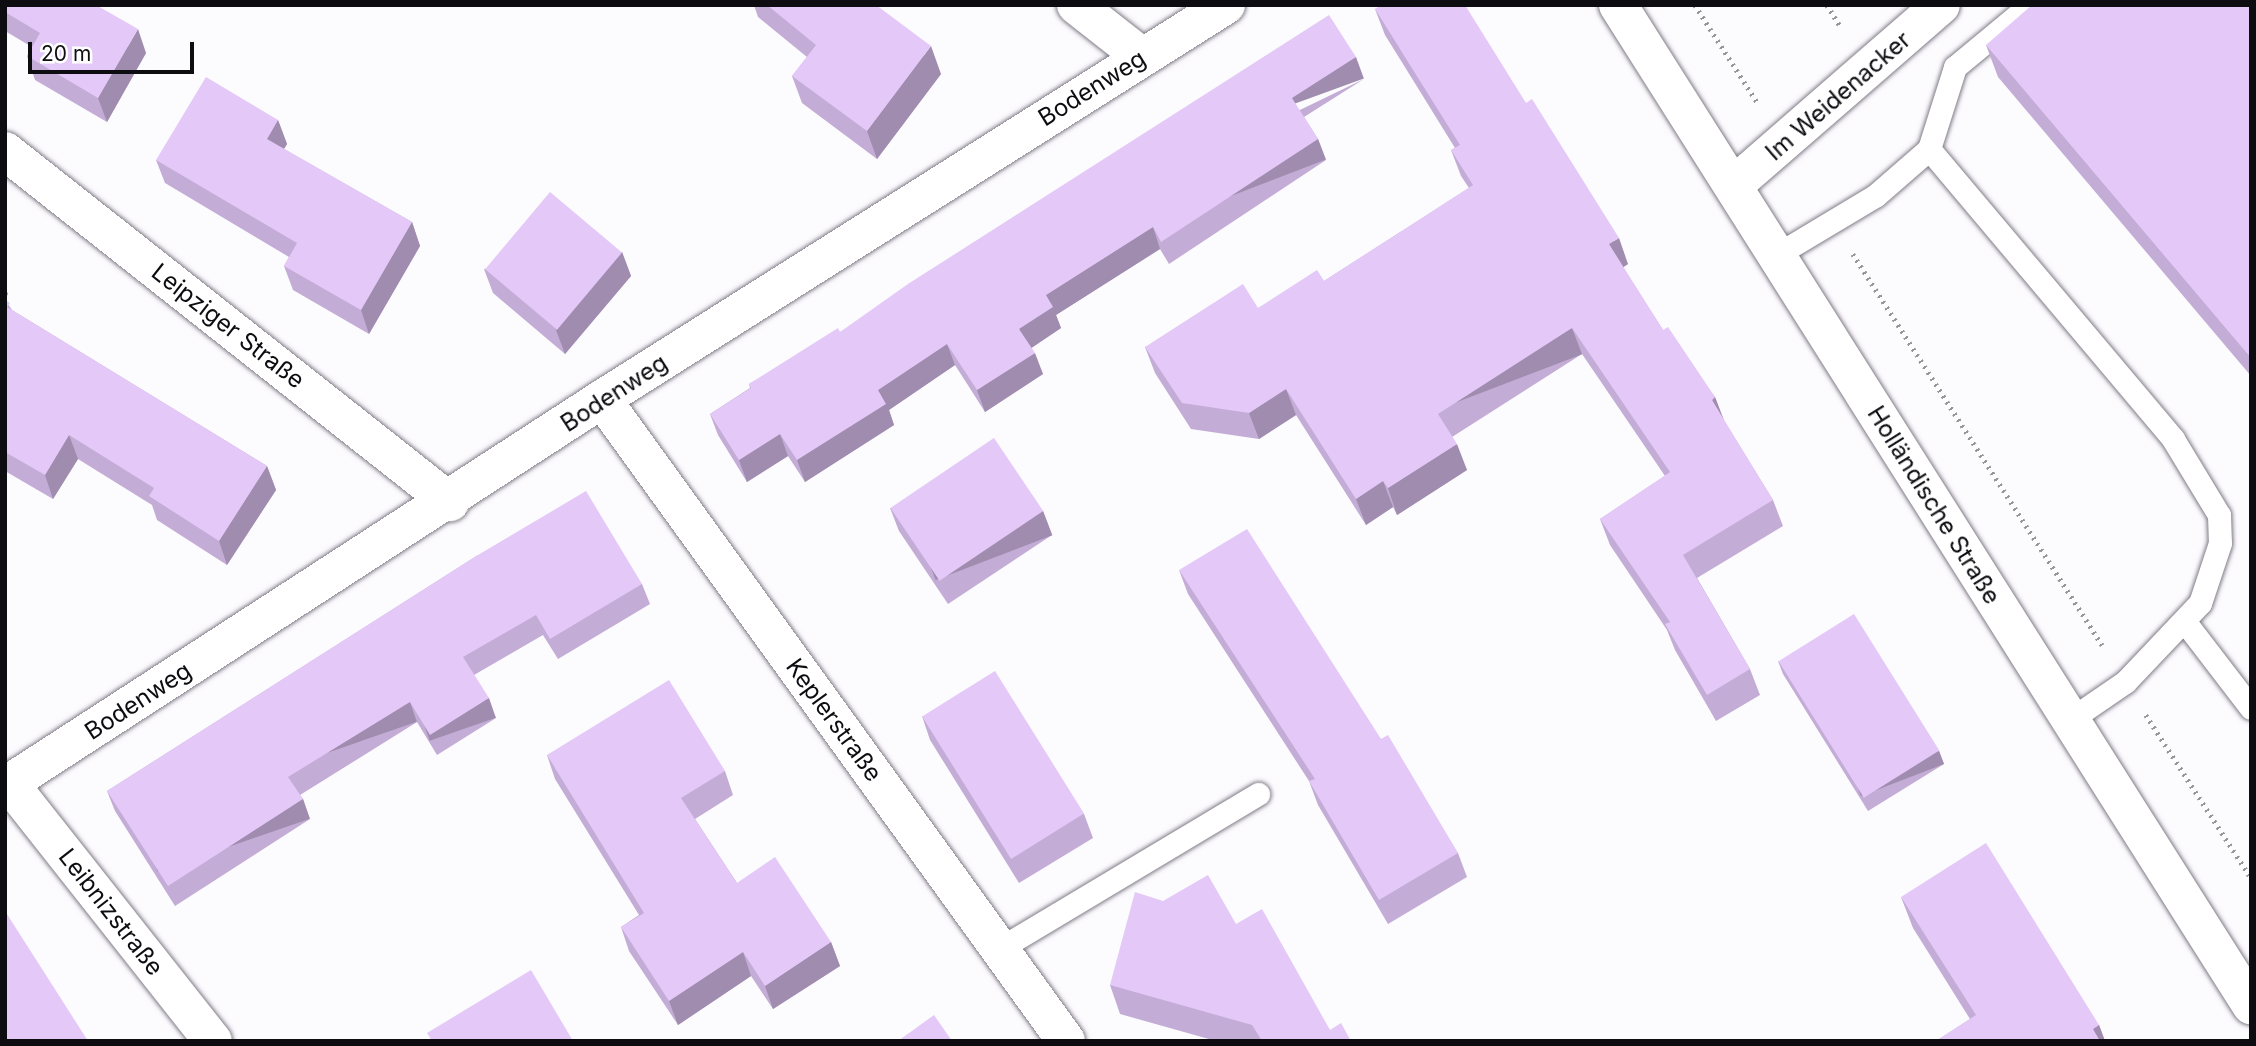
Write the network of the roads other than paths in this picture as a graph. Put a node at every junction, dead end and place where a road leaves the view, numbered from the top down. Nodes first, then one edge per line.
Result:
1 (1076, 5) edge
2 (1226, 5) edge
3 (1618, 5) edge
4 (1941, 5) edge
5 (2030, 5) edge
6 (1141, 56) junction
7 (1929, 149) junction
8 (5, 151) edge
9 (1734, 185) junction
10 (1778, 254) junction
11 (602, 399) junction
12 (450, 502) junction
13 (2185, 622) junction
14 (2251, 708) edge
15 (2068, 721) junction
16 (7, 784) edge
17 (1258, 793) dead end
18 (999, 948) junction
19 (2251, 1005) edge
20 (213, 1041) edge
21 (1066, 1041) edge

1 - 6 street
2 - 6 street, Bodenweg
3 - 9 street, Holländische Straße
4 - 9 street, Im Weidenacker
5 - 7 lane
6 - 11 street, Bodenweg
7 - 10 lane
7 - 13 lane
8 - 12 street, Leipziger Straße
9 - 10 street, Holländische Straße
10 - 15 street, Holländische Straße
11 - 12 street, Bodenweg
11 - 18 street, Keplerstraße
12 - 16 street, Bodenweg
13 - 14 lane
13 - 15 lane
15 - 19 street, Holländische Straße
16 - 20 street, Leibnizstraße
17 - 18 lane
18 - 21 street, Keplerstraße

